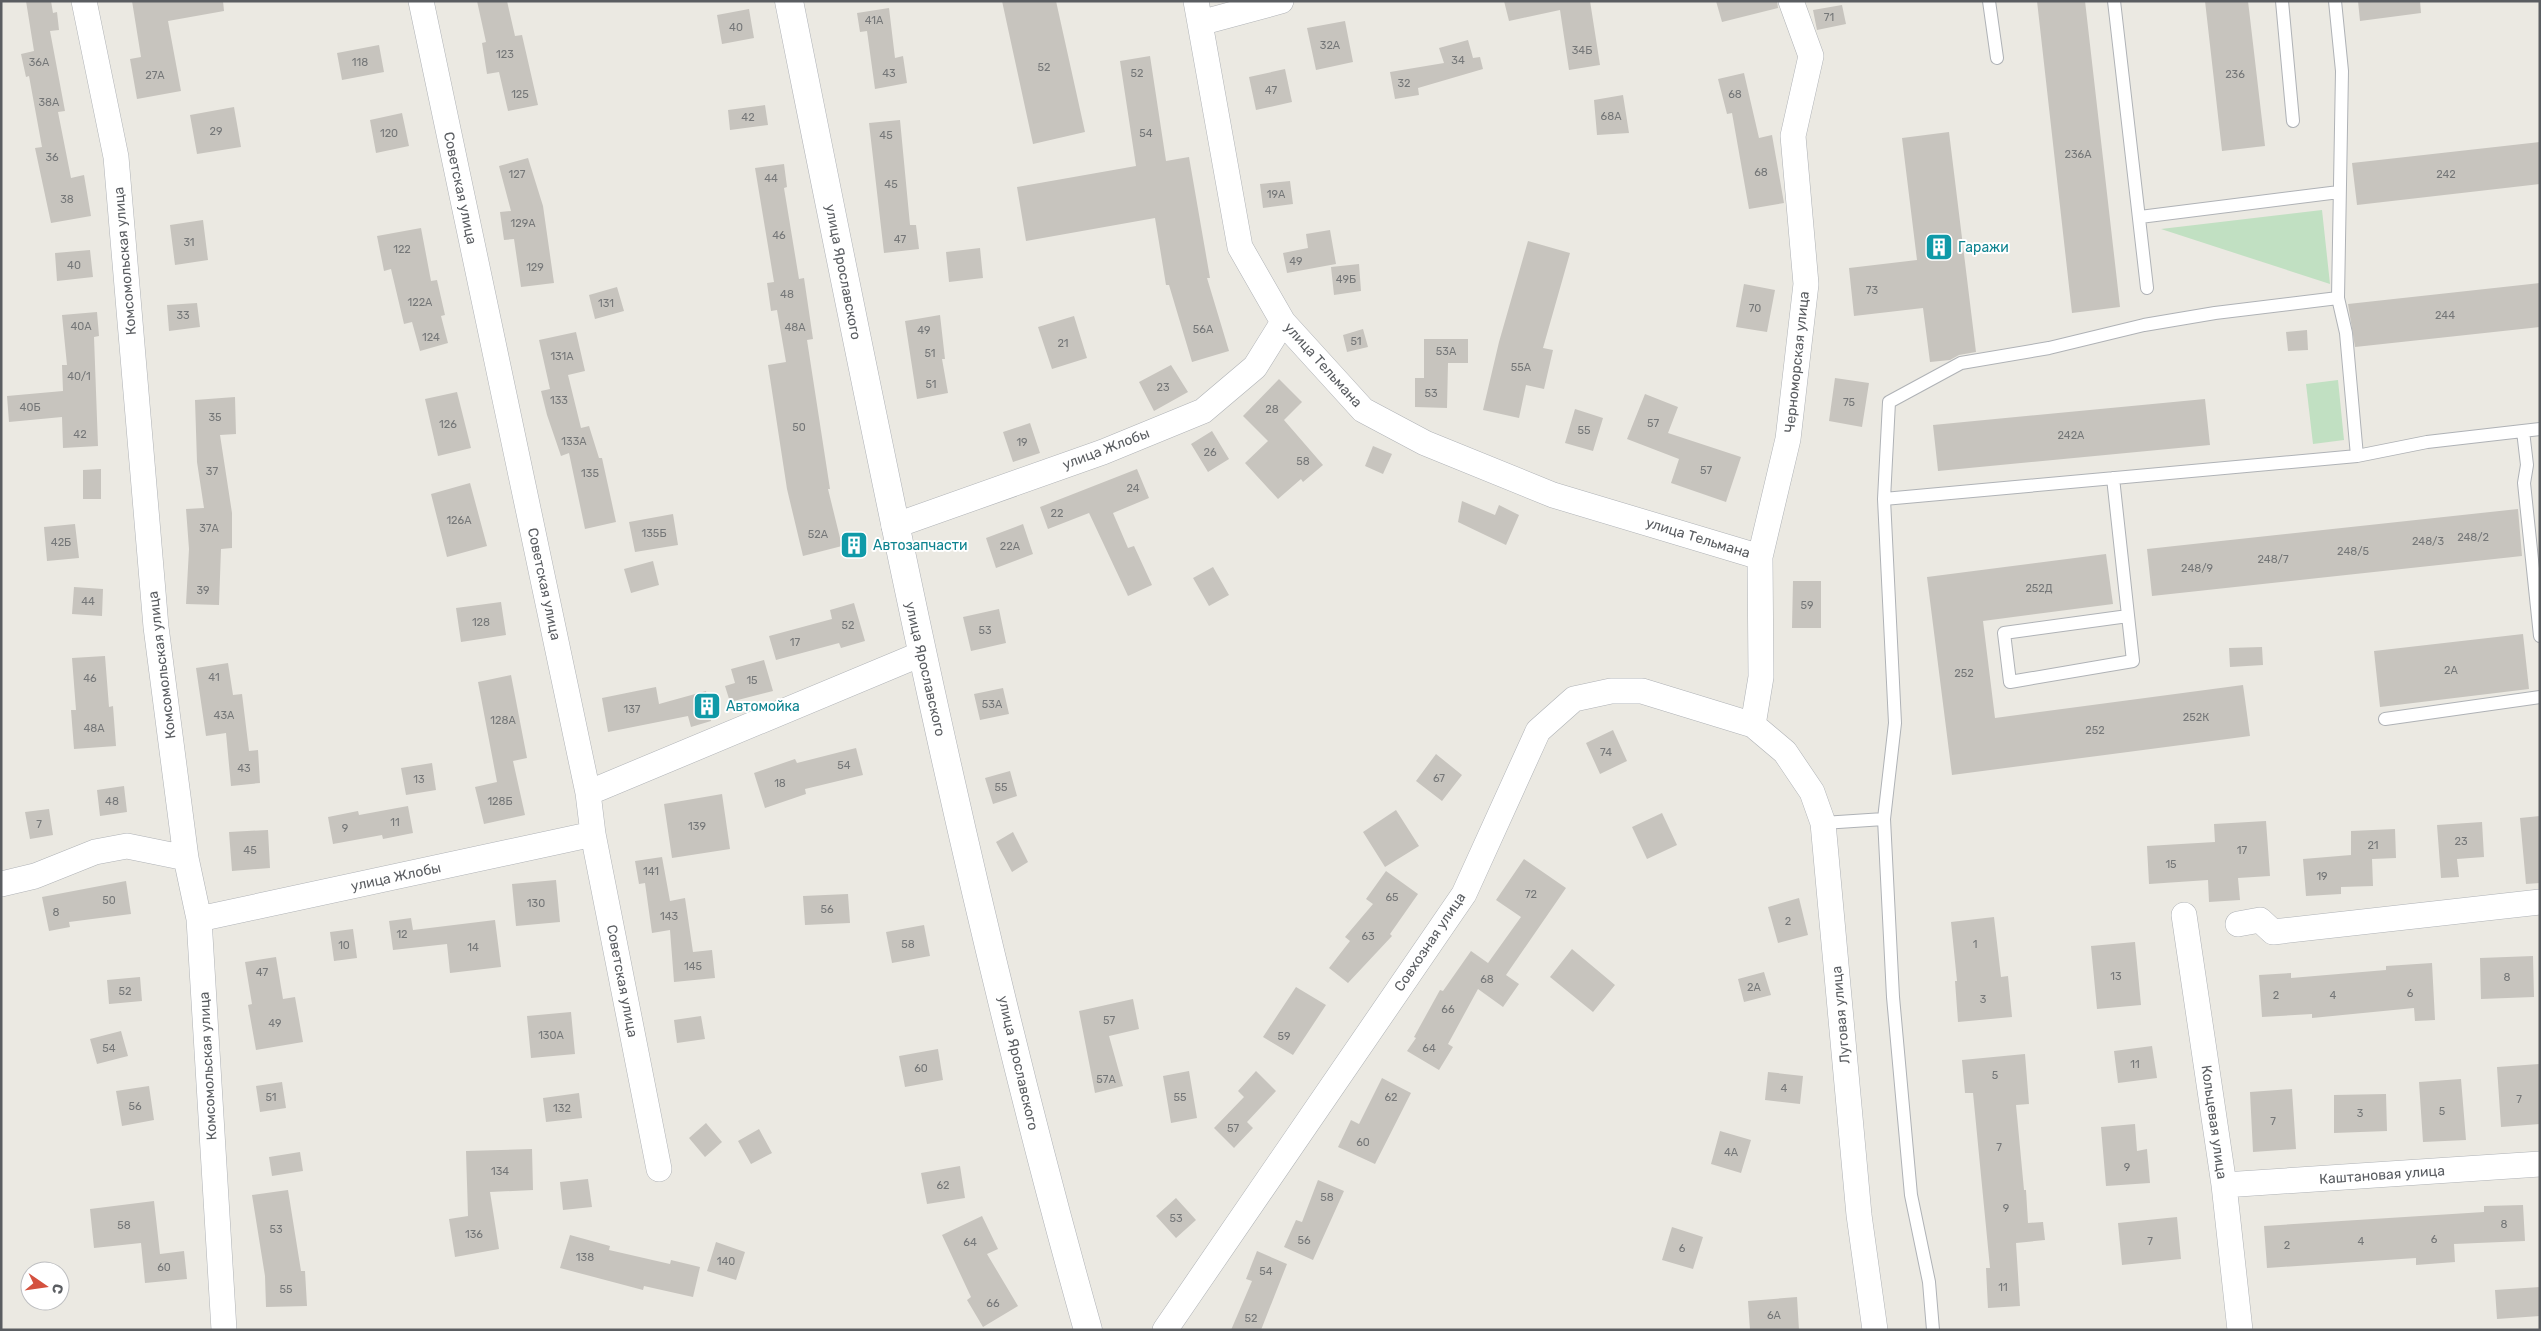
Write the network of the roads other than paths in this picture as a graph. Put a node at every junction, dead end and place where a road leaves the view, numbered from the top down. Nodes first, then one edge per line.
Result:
1 (84, 1) edge
2 (421, 1) edge
3 (789, 1) edge
4 (1281, 1) edge
5 (1791, 1) edge
6 (1989, 1) edge
7 (2114, 1) edge
8 (2282, 1) edge
9 (2336, 1) edge
10 (1198, 12) edge
11 (1997, 58) dead end
12 (2293, 121) dead end
13 (2339, 192) junction
14 (2140, 216) junction
15 (2147, 288) dead end
16 (2338, 298) junction
17 (1283, 322) junction
18 (2540, 429) edge
19 (2523, 431) junction
20 (2357, 456) junction
21 (2113, 478) junction
22 (1884, 499) junction
23 (894, 526) junction
24 (1760, 557) junction
25 (2128, 616) junction
26 (2540, 636) edge
27 (921, 654) junction
28 (2540, 697) edge
29 (2384, 719) dead end
30 (1752, 725) junction
31 (588, 793) junction
32 (1884, 819) junction
33 (1823, 822) junction
34 (593, 834) junction
35 (186, 858) junction
36 (1, 884) edge
37 (2540, 902) edge
38 (2184, 915) dead end
39 (199, 919) junction
40 (2238, 924) dead end
41 (2540, 1164) edge
42 (658, 1169) dead end
43 (2224, 1185) junction
44 (224, 1330) edge
45 (1088, 1330) edge
46 (1165, 1330) edge
47 (1875, 1330) edge
48 (1933, 1330) edge
49 (2240, 1330) edge

1 - 35 street, Комсомольская улица
2 - 31 street, Советская улица
3 - 23 street, улица Ярославского
4 - 10 street
5 - 24 street, Черноморская улица
6 - 11 lane
7 - 14 lane
8 - 12 lane
9 - 13 lane
10 - 17 street, улица Тельмана
13 - 14 lane
13 - 16 lane
14 - 15 lane
16 - 20 lane
16 - 22 lane
17 - 23 street, улица Жлобы
17 - 24 street, улица Тельмана
18 - 19 lane
19 - 20 lane
19 - 26 lane
20 - 21 lane
21 - 22 lane
21 - 25 lane
22 - 32 lane
23 - 27 street, улица Ярославского
24 - 30 street, Черноморская улица
25 - 25 lane
27 - 31 street
27 - 45 street, улица Ярославского
28 - 29 lane
30 - 33 street, Луговая улица
30 - 46 street, Совхозная улица
31 - 34 street, Советская улица
32 - 33 lane
32 - 48 lane
33 - 47 street, Луговая улица
34 - 39 street, улица Жлобы
34 - 42 street, Советская улица
35 - 36 street
35 - 39 street, Комсомольская улица
37 - 40 street
38 - 43 street, Кольцевая улица
39 - 44 street, Комсомольская улица
41 - 43 street, Каштановая улица
43 - 49 street, Кольцевая улица

